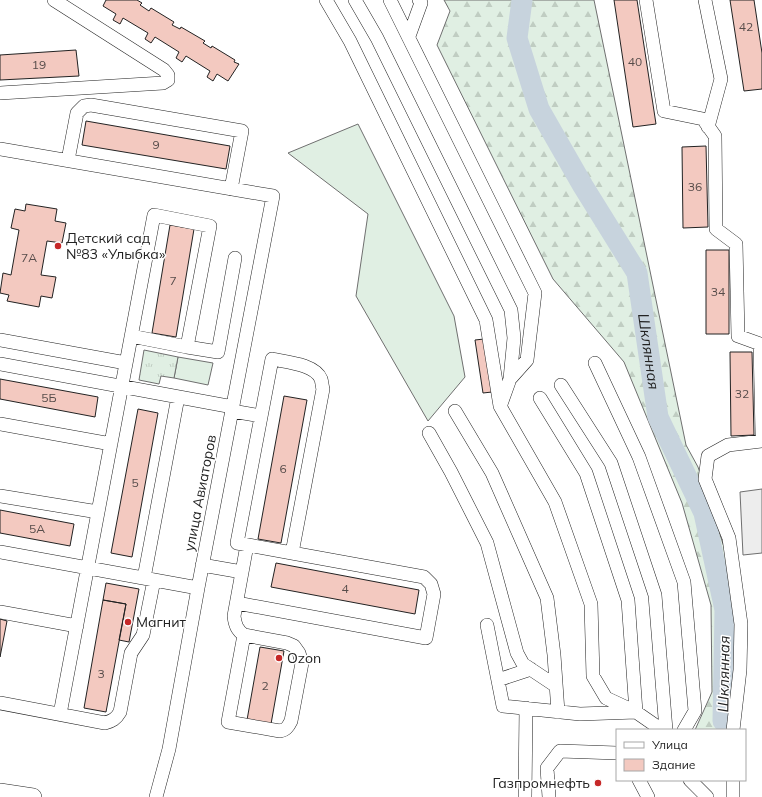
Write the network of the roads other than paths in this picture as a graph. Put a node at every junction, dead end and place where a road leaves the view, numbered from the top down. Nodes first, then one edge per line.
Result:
1 (54, 0) edge
2 (326, 0) edge
3 (355, 0) edge
4 (390, 0) edge
5 (419, 0) edge
6 (646, 0) edge
7 (705, 0) edge
8 (409, 36) junction
9 (0, 93) edge
10 (708, 126) junction
11 (0, 149) edge
12 (68, 160) junction
13 (231, 189) junction
14 (235, 258) dead end
15 (131, 336) junction
16 (0, 340) edge
17 (188, 347) junction
18 (126, 363) junction
19 (0, 364) edge
20 (595, 364) dead end
21 (510, 379) junction
22 (561, 385) dead end
23 (122, 386) junction
24 (178, 397) junction
25 (540, 398) dead end
26 (500, 406) junction
27 (233, 409) junction
28 (455, 411) dead end
29 (261, 416) junction
30 (0, 424) edge
31 (429, 433) dead end
32 (762, 434) edge
33 (762, 441) edge
34 (111, 444) junction
35 (0, 496) edge
36 (98, 512) junction
37 (247, 545) junction
38 (0, 552) edge
39 (292, 553) junction
40 (202, 565) junction
41 (88, 568) junction
42 (242, 572) junction
43 (149, 579) junction
44 (198, 588) junction
45 (237, 603) junction
46 (0, 612) edge
47 (487, 625) dead end
48 (77, 626) junction
49 (244, 635) junction
50 (531, 669) junction
51 (498, 680) junction
52 (556, 686) junction
53 (0, 703) edge
54 (526, 708) junction
55 (558, 712) junction
56 (636, 712) junction
57 (60, 714) junction
58 (661, 729) edge
59 (666, 729) edge
60 (685, 729) edge
61 (733, 729) edge
62 (616, 753) edge
63 (640, 781) edge
64 (691, 781) edge
65 (733, 781) edge
66 (0, 792) edge
67 (33, 797) edge
68 (156, 797) edge
69 (525, 797) edge
70 (549, 797) edge
71 (648, 797) edge
72 (707, 797) edge
73 (733, 797) edge

1 - 9 street
2 - 26 street
3 - 21 street
4 - 8 street
5 - 8 street
6 - 10 street
7 - 10 street
8 - 21 street
10 - 32 street
11 - 12 street
12 - 13 street
12 - 13 street
13 - 27 street, улица Авиаторов
14 - 17 street
15 - 17 street
15 - 17 street
15 - 18 street
16 - 18 street
18 - 23 street
19 - 23 street
20 - 60 street
21 - 26 street
22 - 59 street
23 - 24 street
23 - 34 street
24 - 27 street
24 - 43 street
25 - 56 street
26 - 56 street
27 - 29 street
27 - 40 street, улица Авиаторов
28 - 52 street
29 - 37 street
29 - 39 street
30 - 34 street
31 - 50 street
33 - 61 street
34 - 36 street
35 - 36 street
36 - 41 street
37 - 39 street
37 - 42 street
38 - 41 street
39 - 45 street
40 - 42 street
40 - 44 street, улица Авиаторов
41 - 43 street
41 - 48 street
42 - 45 street
43 - 44 street
43 - 57 street
44 - 68 street, улица Авиаторов
45 - 49 street
46 - 48 street
47 - 51 street
48 - 57 street
49 - 49 street
50 - 51 street
50 - 52 street
51 - 54 street
52 - 55 street
53 - 57 street
54 - 55 street
54 - 69 street
55 - 56 street
56 - 58 street
62 - 70 street
63 - 71 street
64 - 72 street
65 - 73 street
66 - 67 main road

